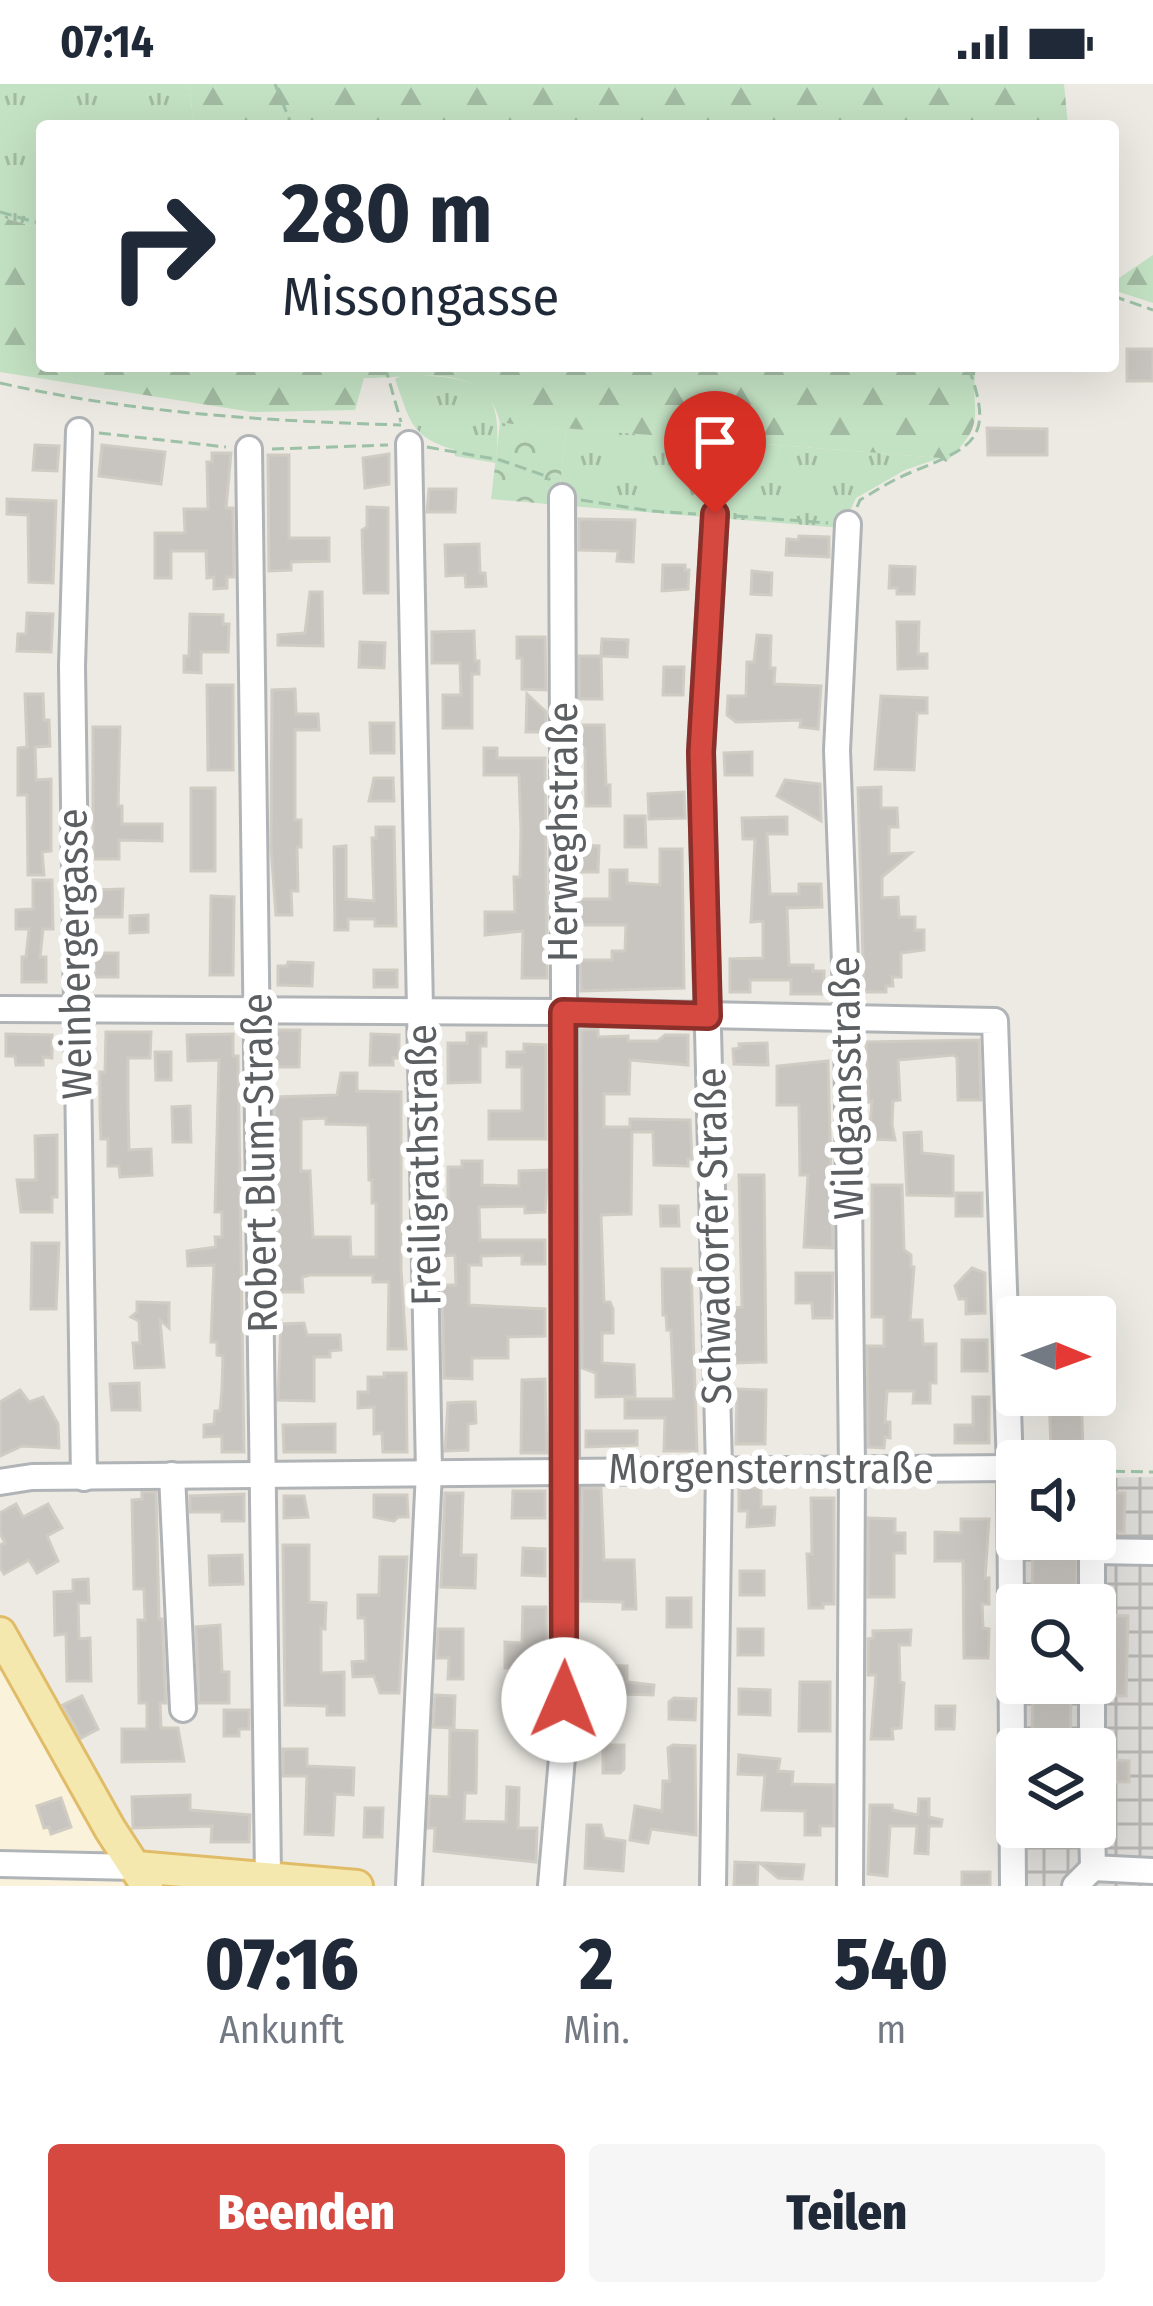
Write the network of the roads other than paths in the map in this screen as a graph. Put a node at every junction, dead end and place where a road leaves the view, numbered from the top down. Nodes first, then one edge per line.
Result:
1 (79, 431) dead end
2 (409, 444) road end
3 (249, 449) dead end
4 (562, 497) road end
5 (715, 514) road end
6 (848, 524) road end
7 (0, 1009) edge
8 (76, 1010) junction
9 (256, 1012) junction
10 (563, 1012) junction
11 (421, 1013) junction
12 (708, 1016) junction
13 (848, 1016) junction
14 (1009, 1440) edge
15 (852, 1468) junction
16 (996, 1468) edge
17 (719, 1469) junction
18 (566, 1470) junction
19 (429, 1472) junction
20 (266, 1474) junction
21 (172, 1475) junction
22 (84, 1478) junction
23 (0, 1482) edge
24 (1153, 1552) edge
25 (1011, 1560) edge
26 (1092, 1584) edge
27 (0, 1634) edge
28 (183, 1709) dead end
29 (0, 1864) edge
30 (1153, 1871) edge
31 (268, 1876) junction
32 (141, 1877) edge
33 (1084, 1877) edge
34 (214, 1879) edge
35 (357, 1886) edge
36 (409, 1886) edge
37 (551, 1886) edge
38 (712, 1886) edge
39 (850, 1886) edge
40 (1013, 1886) edge

1 - 8 street, Weinbergergasse
2 - 11 street, Freiligrathstraße
3 - 9 street, Robert Blum-Straße
4 - 10 street, Herweghstraße
5 - 12 street, Schwadorfer Straße
6 - 13 street, Wildgansstraße
7 - 8 street
8 - 9 street
8 - 22 street, Weinbergergasse
9 - 11 street
9 - 20 street, Robert Blum-Straße
10 - 11 street
10 - 12 street
10 - 18 street, Herweghstraße
11 - 19 street, Freiligrathstraße
12 - 13 street
12 - 17 street, Schwadorfer Straße
13 - 14 street
13 - 15 street, Wildgansstraße
15 - 16 street, Morgensternstraße
15 - 17 street, Morgensternstraße
15 - 39 street, Wildgansstraße
17 - 18 street, Morgensternstraße
17 - 38 street, Schwadorfer Straße
18 - 19 street, Morgensternstraße
18 - 37 street, Herweghstraße
19 - 20 street, Morgensternstraße
19 - 36 street, Freiligrathstraße
20 - 21 street, Morgensternstraße
20 - 31 street, Robert Blum-Straße
21 - 22 street, Morgensternstraße
21 - 28 street
22 - 23 street, Morgensternstraße
24 - 26 street
25 - 40 street
27 - 32 main road
29 - 32 street
30 - 33 street
31 - 34 main road
31 - 35 main road
32 - 34 main road

